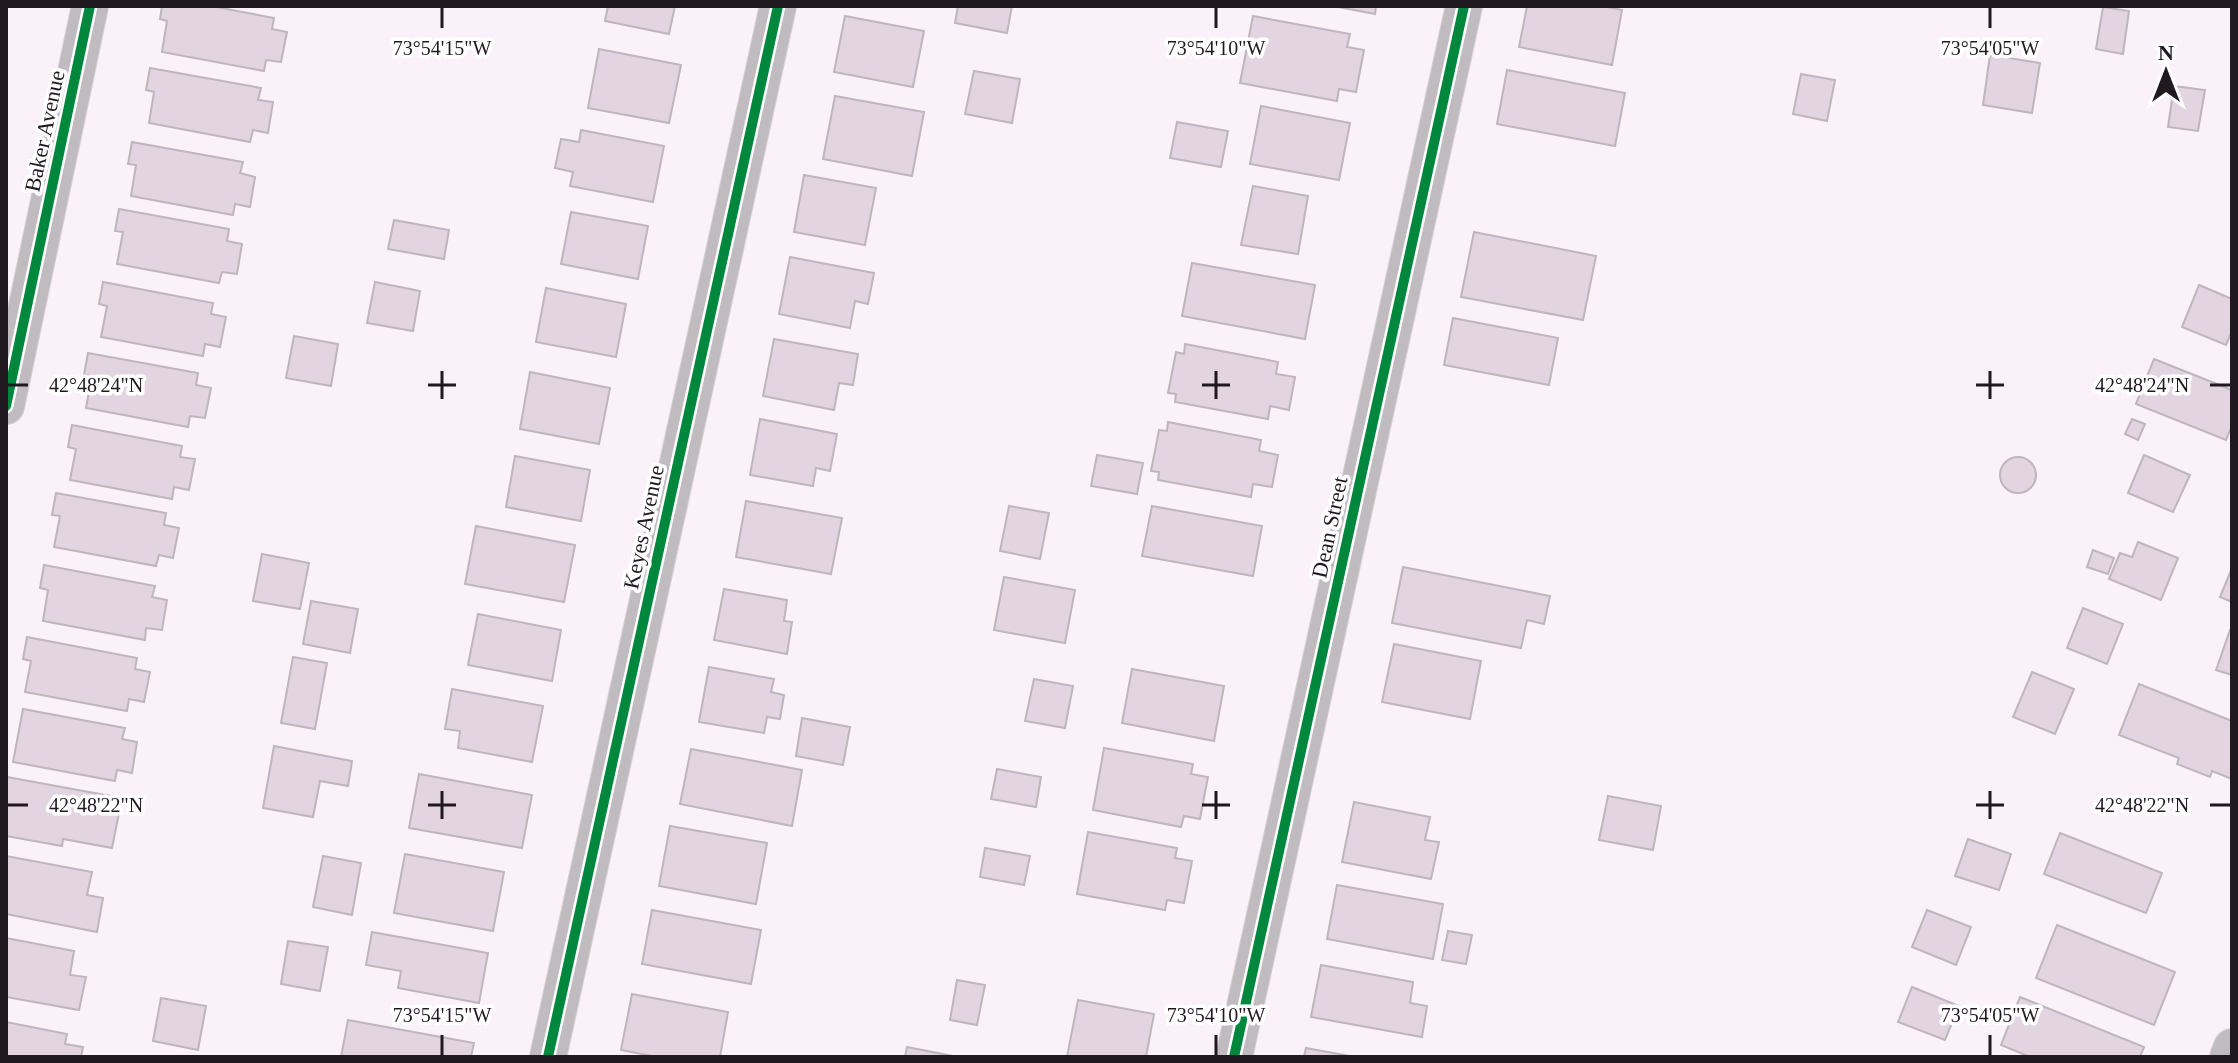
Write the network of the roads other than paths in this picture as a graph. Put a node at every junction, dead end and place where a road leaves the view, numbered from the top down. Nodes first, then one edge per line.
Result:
1 (90, 6) edge
2 (778, 6) edge
3 (1464, 6) edge
4 (6, 406) edge
5 (2232, 1047) edge
6 (548, 1057) edge
7 (1234, 1057) edge
8 (2228, 1057) edge

1 - 4 street, Baker Avenue
2 - 6 street, Keyes Avenue
3 - 7 street, Dean Street
5 - 8 street

